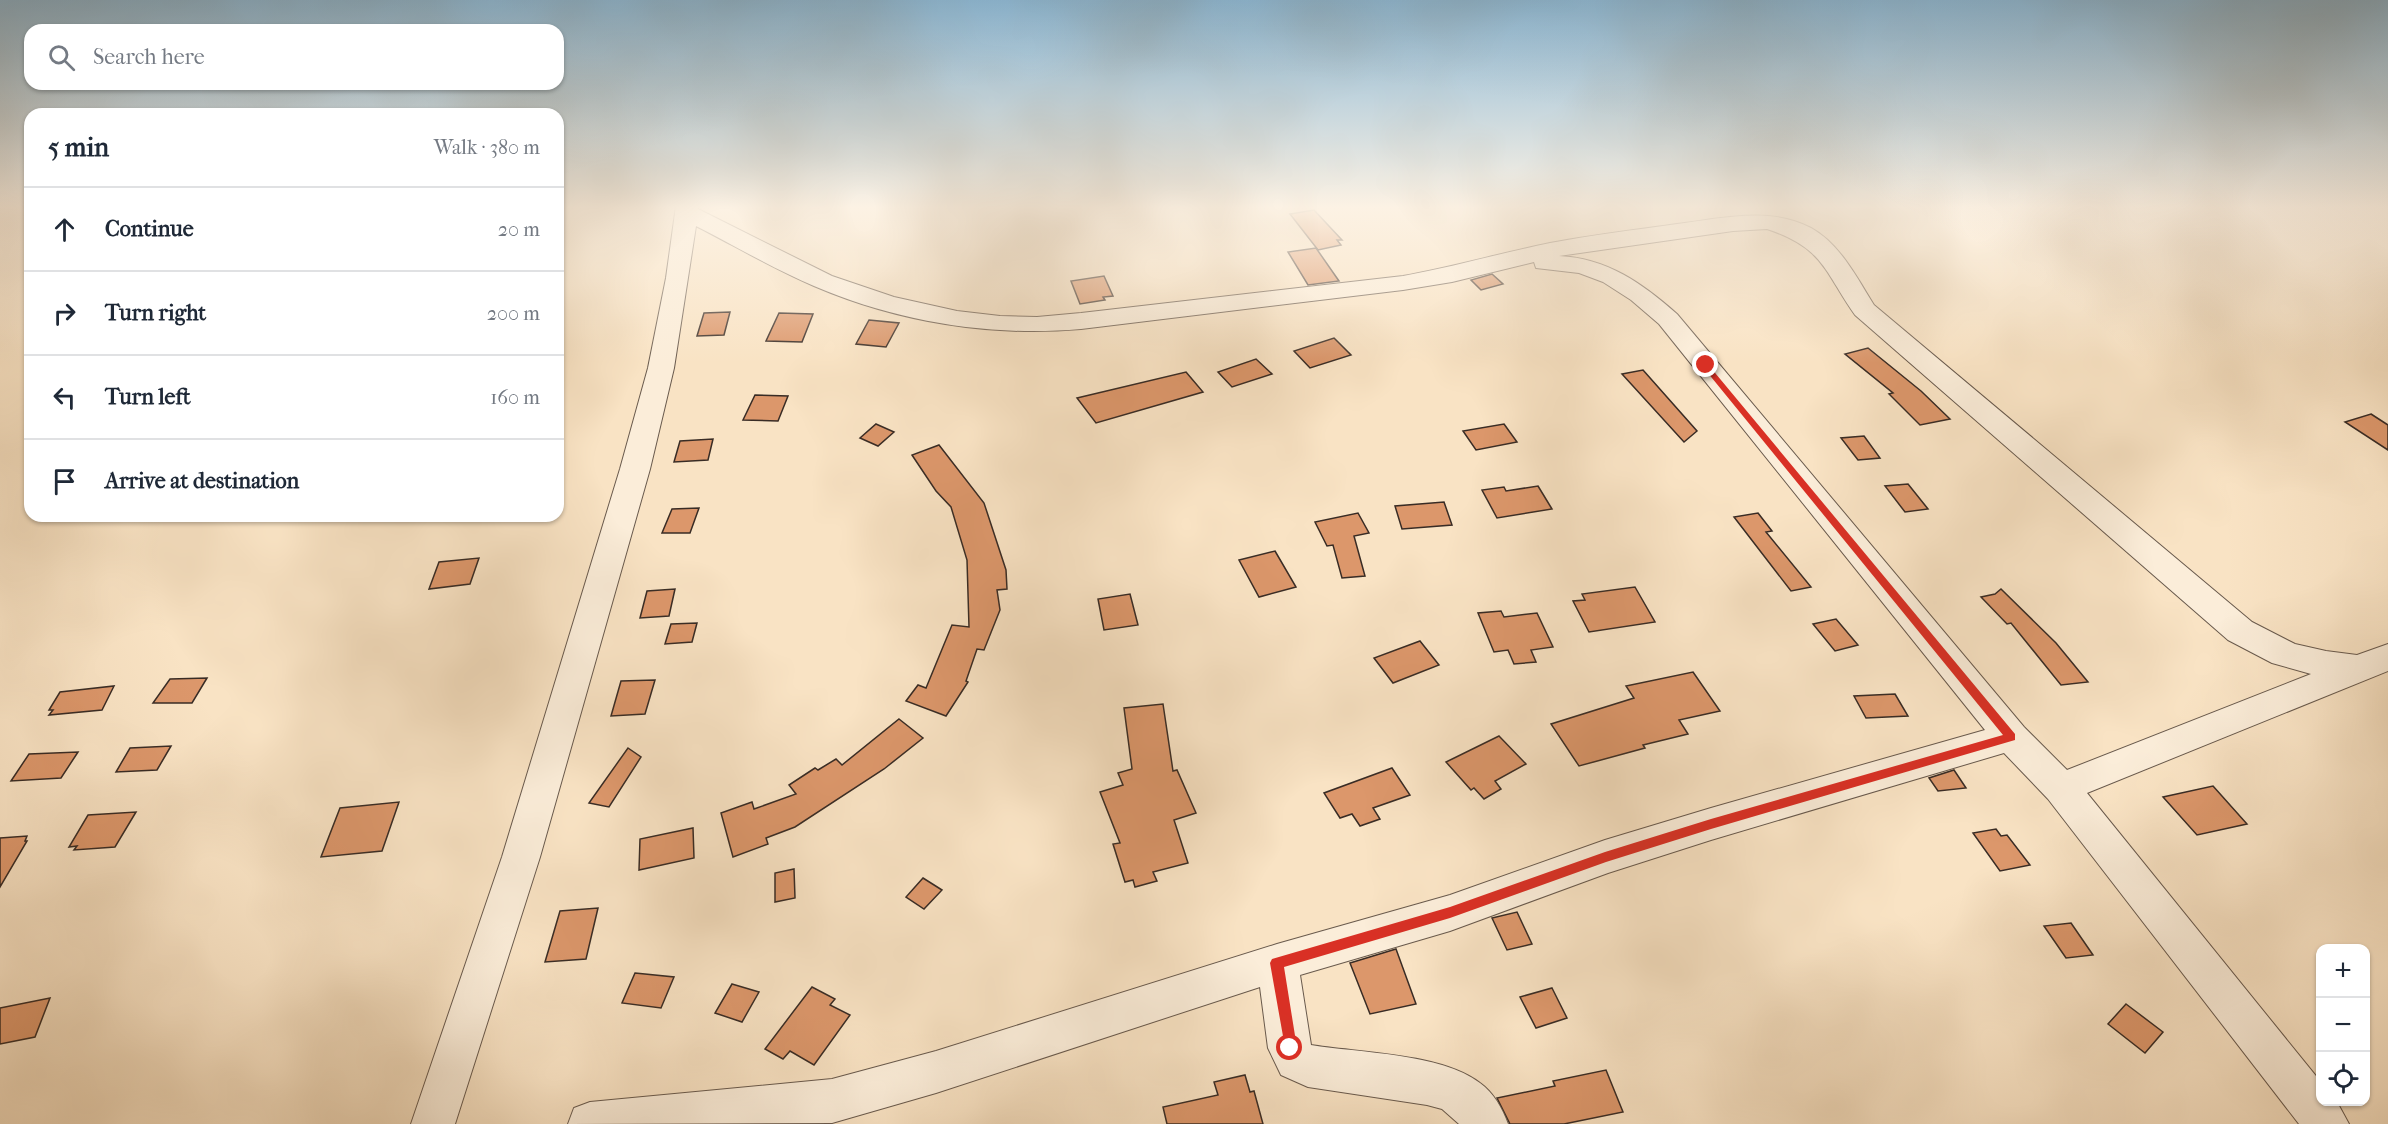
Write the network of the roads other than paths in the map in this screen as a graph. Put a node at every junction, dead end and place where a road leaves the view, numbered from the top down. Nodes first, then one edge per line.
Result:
1 (680, 258) edge
2 (780, 258) edge
3 (1520, 258) edge
4 (1831, 258) edge
5 (1501, 263) junction
6 (2375, 663) edge
7 (2011, 737) junction
8 (2061, 788) junction
9 (1277, 963) junction
10 (433, 1124) edge
11 (590, 1124) edge
12 (1486, 1124) edge
13 (2327, 1124) edge

1 - 10 street
2 - 5 street
3 - 5 street
4 - 6 street
5 - 7 street
6 - 8 street
7 - 8 street
7 - 9 street
8 - 13 street
9 - 11 street
9 - 12 street

